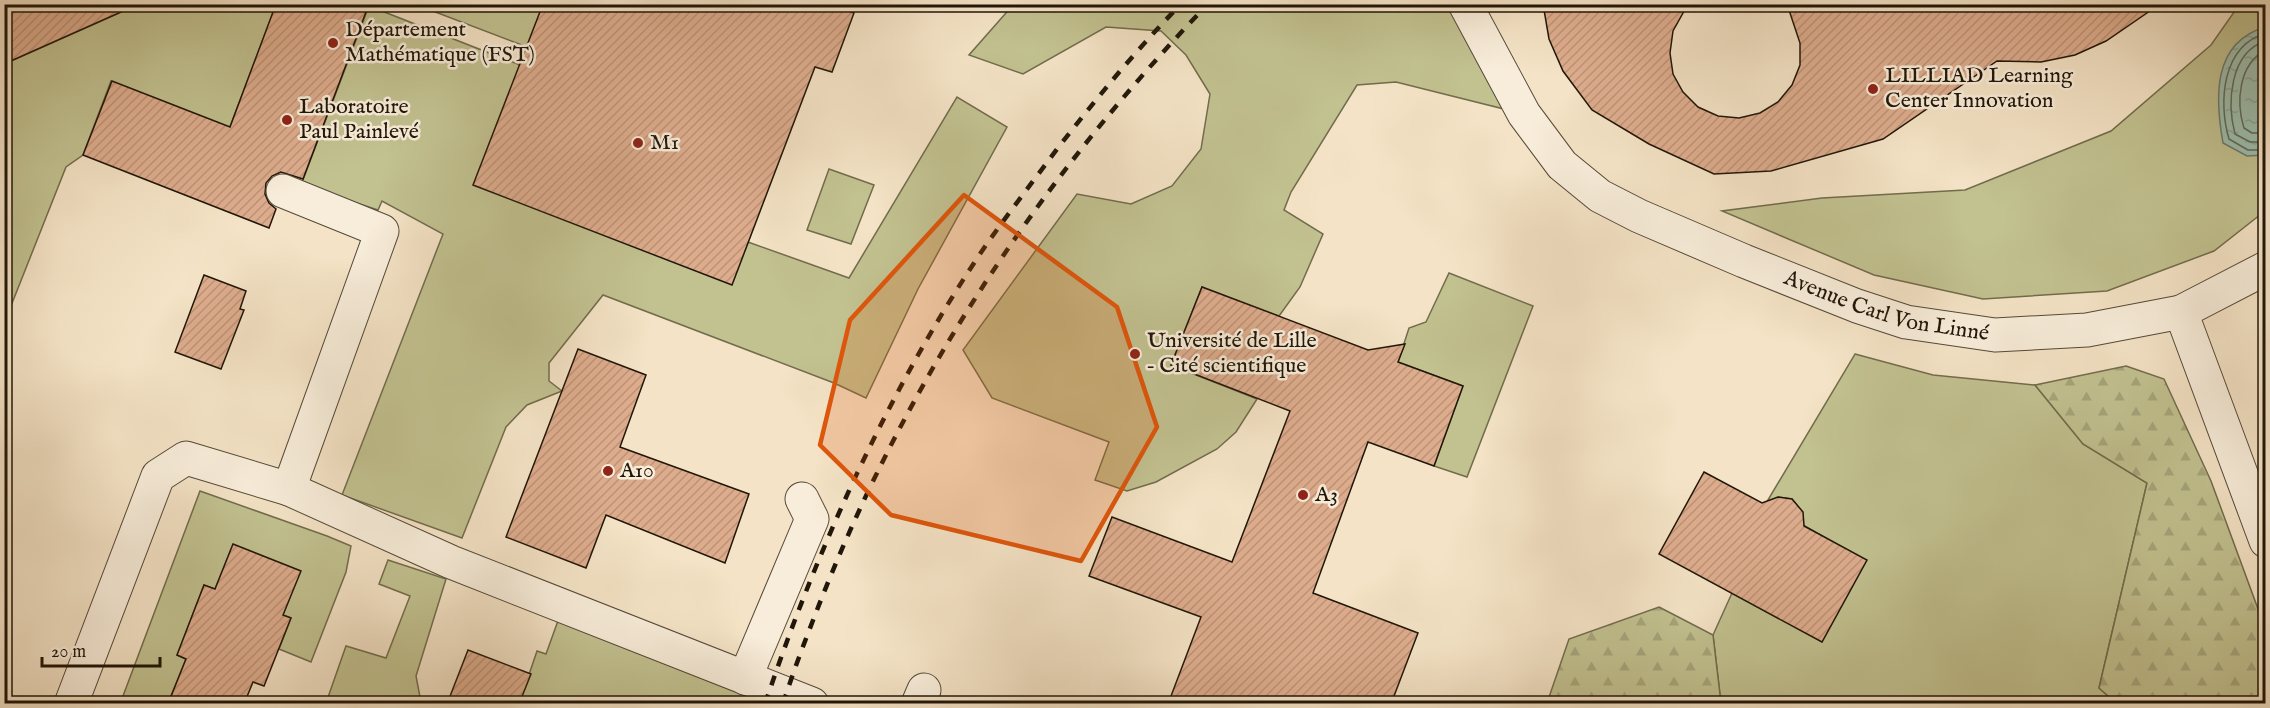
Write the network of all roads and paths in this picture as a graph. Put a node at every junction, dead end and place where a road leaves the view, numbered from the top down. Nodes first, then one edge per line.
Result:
1 (1465, 4) edge
2 (283, 191) dead end
3 (2265, 268) edge
4 (2181, 312) junction
5 (289, 489) junction
6 (802, 499) dead end
7 (2265, 541) edge
8 (745, 678) junction
9 (71, 704) edge
10 (812, 704) edge

1 - 4 street, Avenue Carl Von Linné
2 - 5 street
3 - 4 street, Avenue Carl Von Linné
4 - 7 street
5 - 8 street
5 - 9 street
6 - 8 street
8 - 10 street

